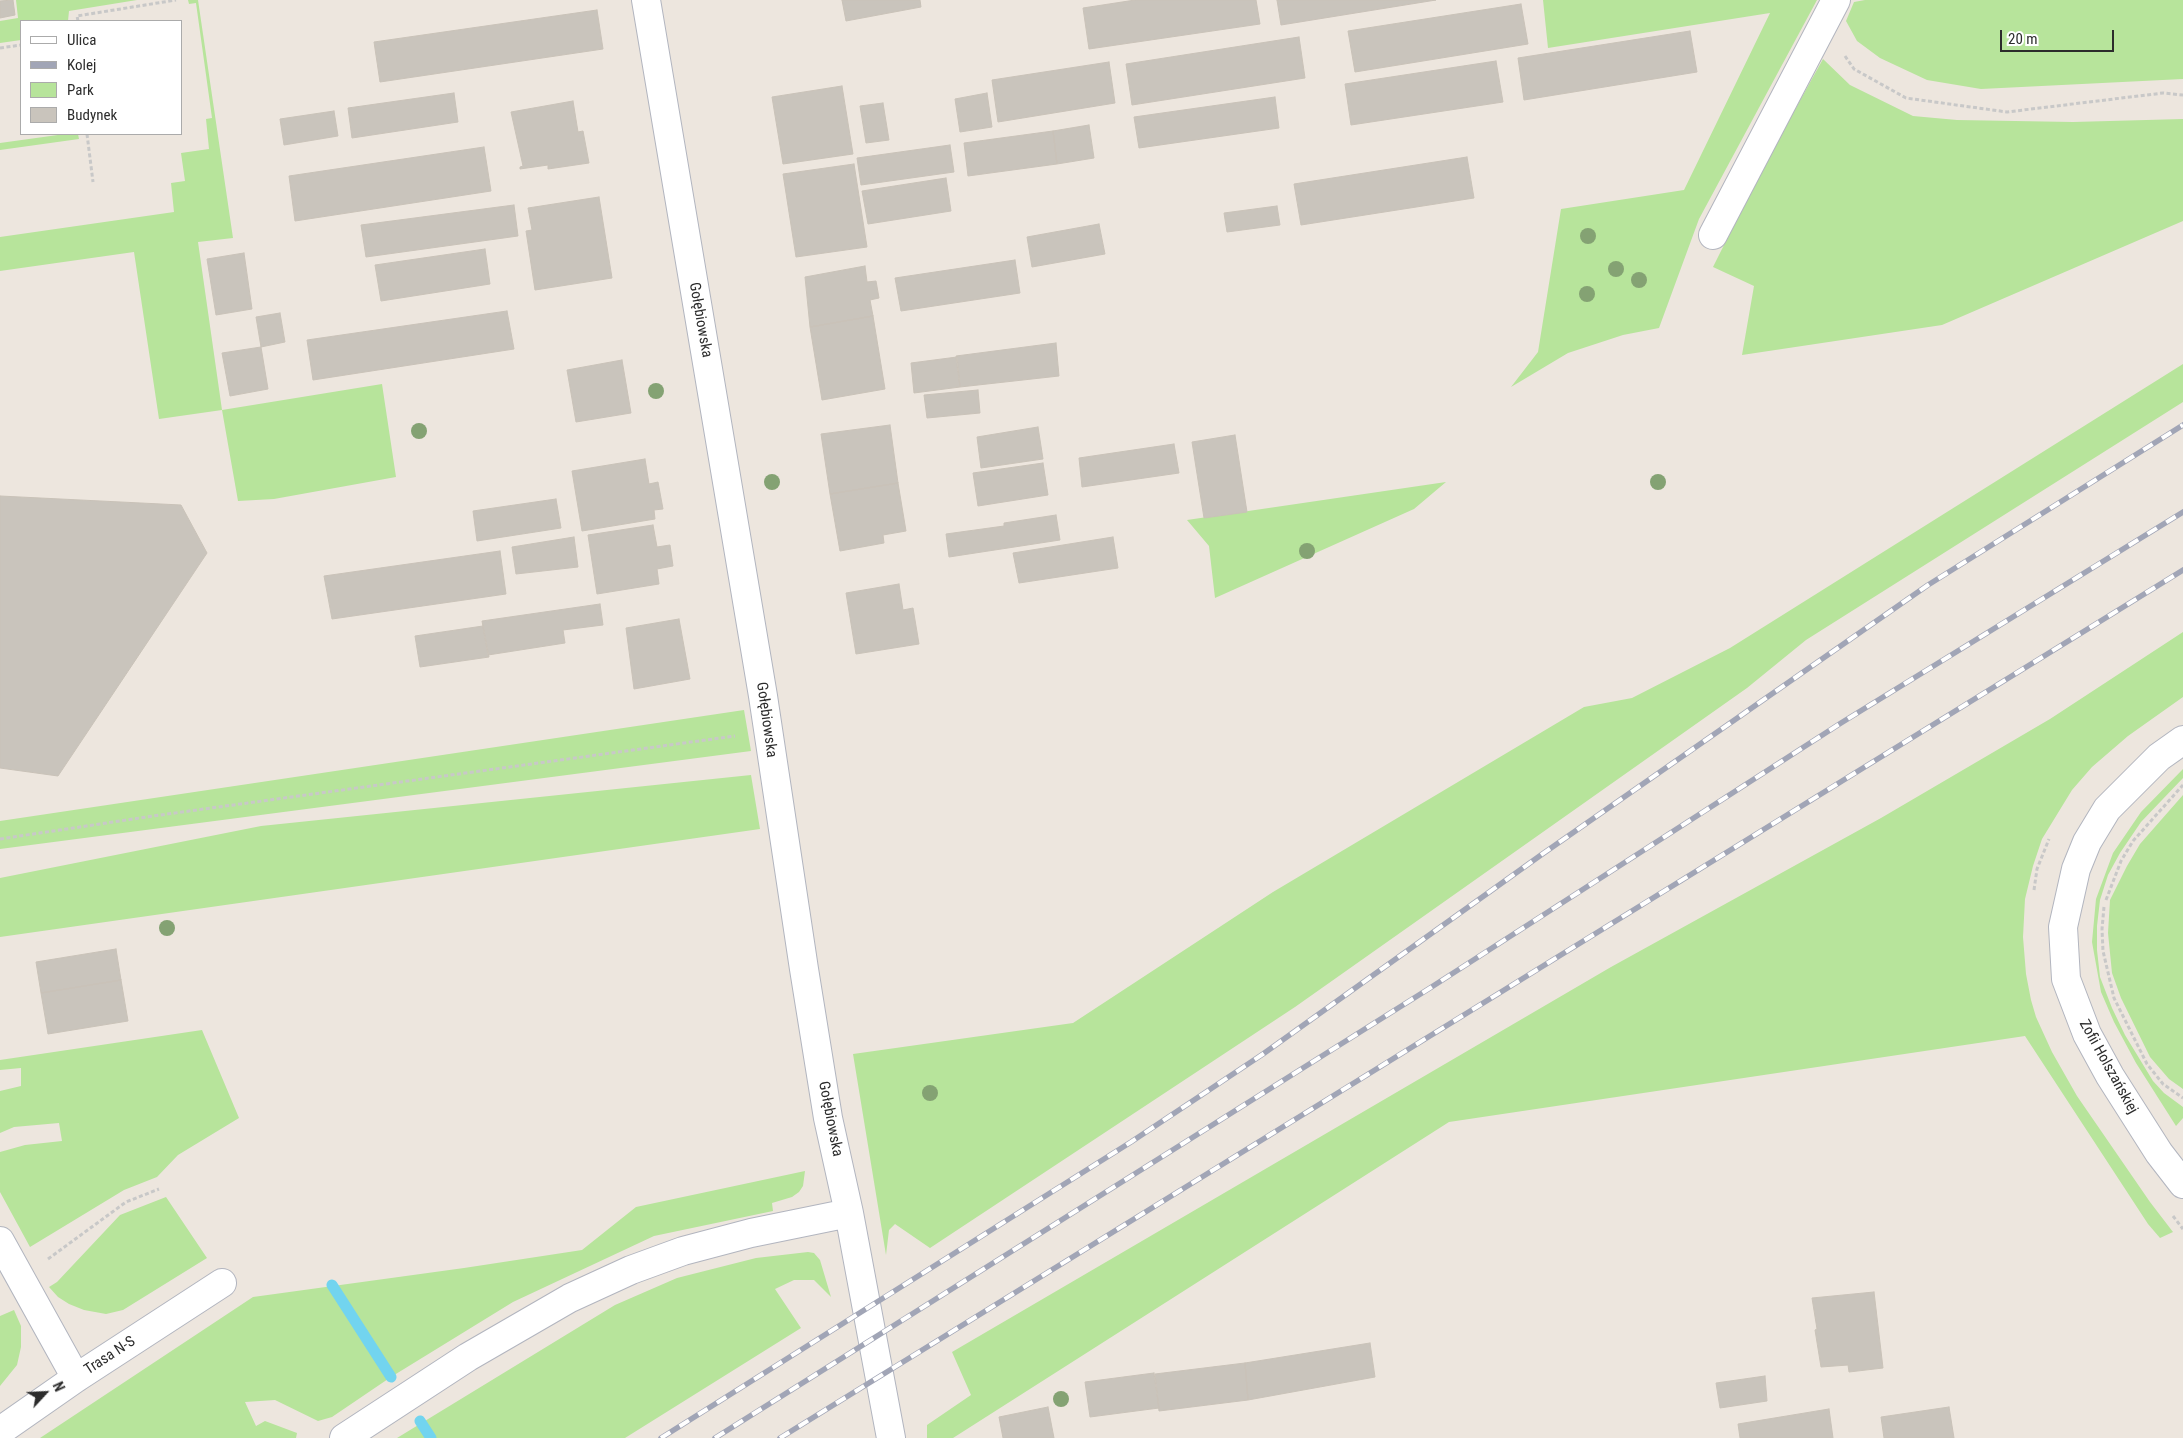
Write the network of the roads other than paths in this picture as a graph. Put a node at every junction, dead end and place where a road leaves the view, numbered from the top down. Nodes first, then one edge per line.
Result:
1 (646, 0) edge
2 (1836, 0) edge
3 (1713, 235) dead end
4 (2183, 740) edge
5 (2183, 1184) edge
6 (849, 1213) junction
7 (0, 1241) edge
8 (222, 1283) dead end
9 (76, 1378) junction
10 (0, 1431) edge
11 (344, 1438) edge
12 (891, 1438) edge

1 - 6 street, Gołębiowska
2 - 3 street
4 - 5 street, Zofii Holszańskiej
6 - 11 street
6 - 12 street, Gołębiowska
7 - 9 street
8 - 9 street, Trasa N-S
9 - 10 street, Trasa N-S

